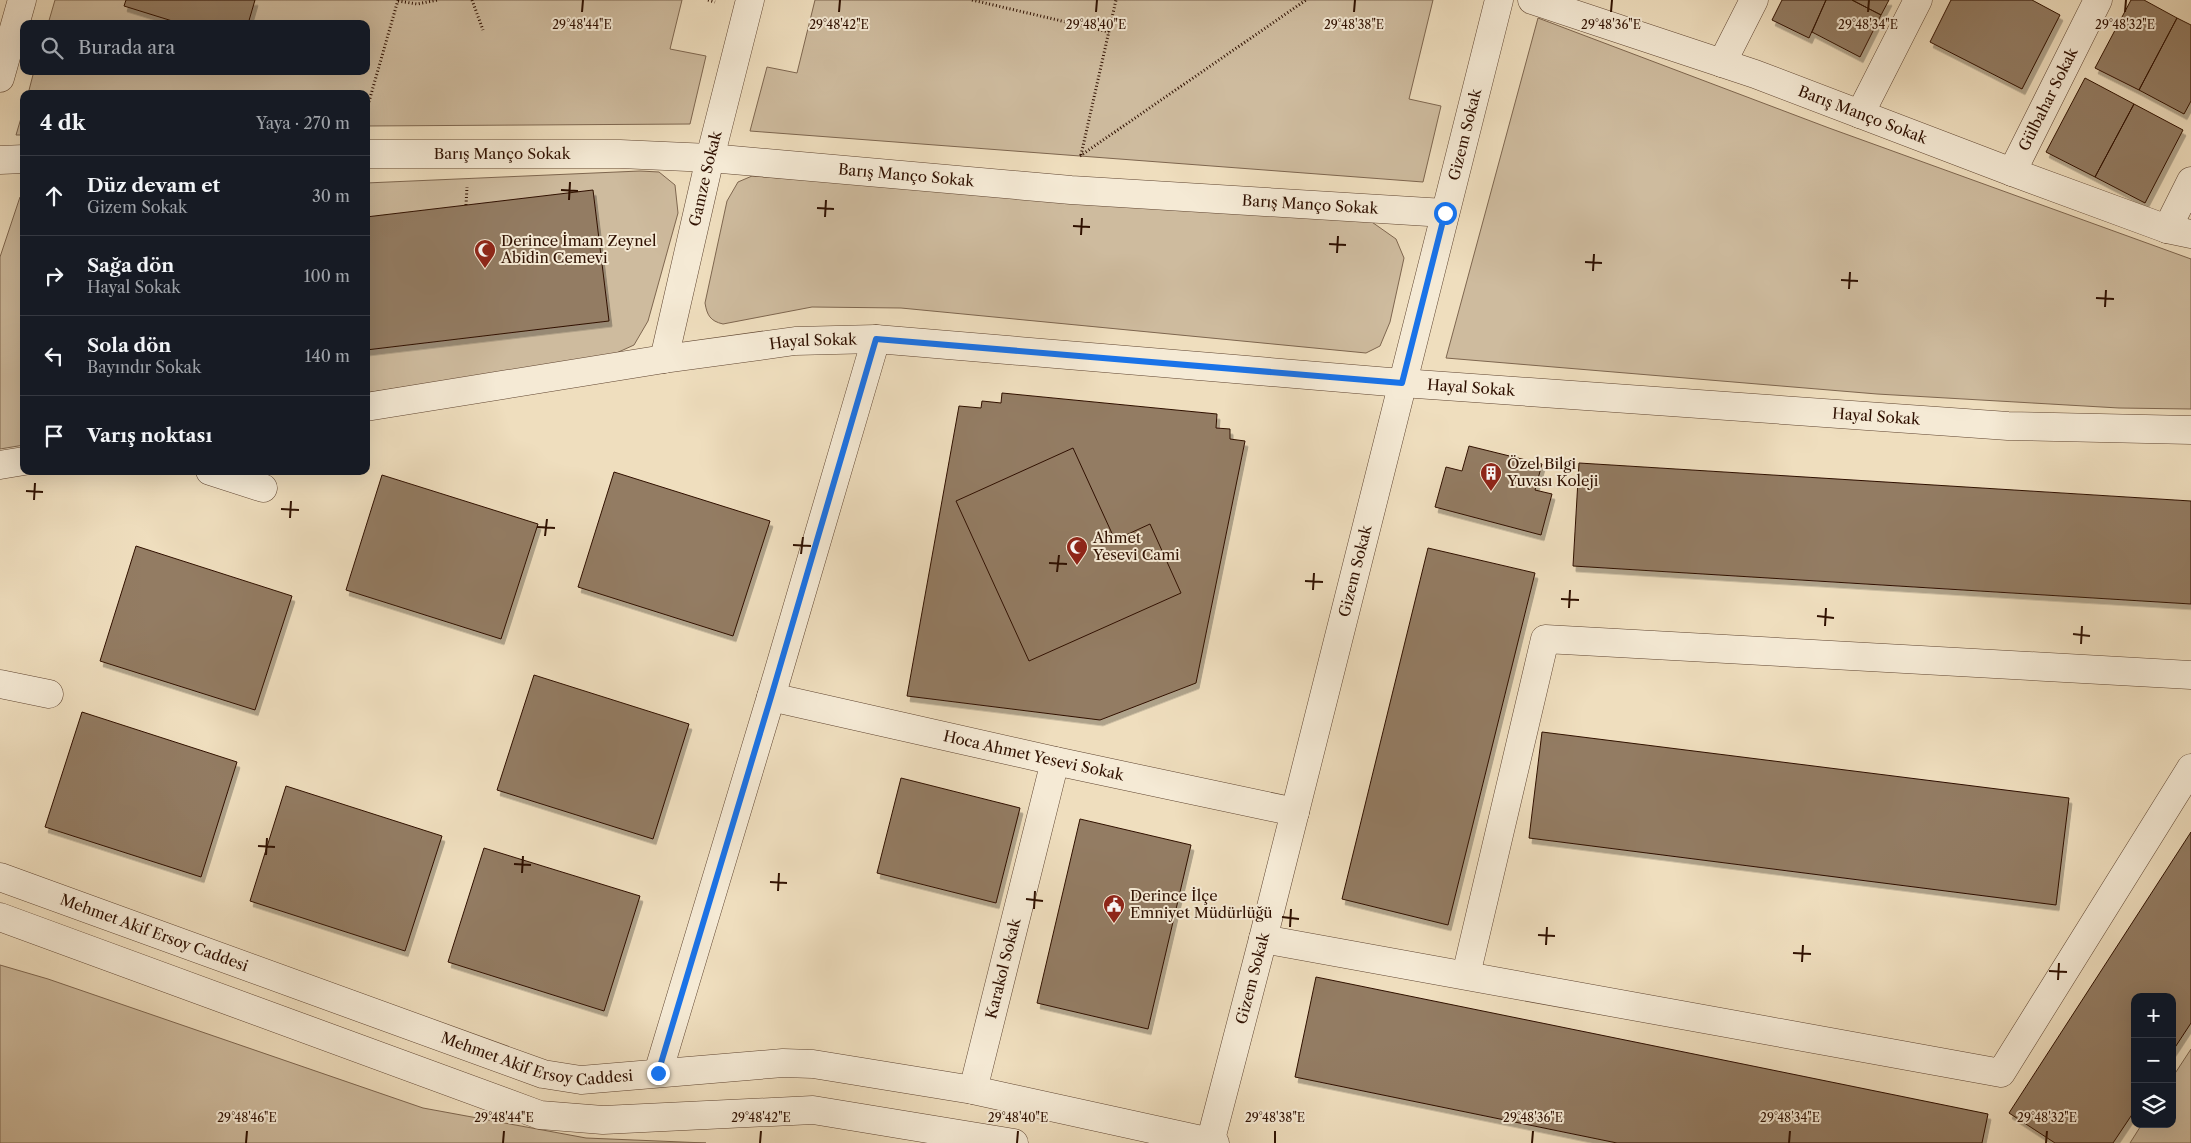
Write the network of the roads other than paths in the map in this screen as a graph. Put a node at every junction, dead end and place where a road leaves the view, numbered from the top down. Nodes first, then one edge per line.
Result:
1 (22, 0) edge
2 (750, 0) edge
3 (1499, 0) edge
4 (1532, 0) edge
5 (1754, 0) edge
6 (1918, 0) edge
7 (2098, 0) edge
8 (1722, 63) junction
9 (0, 78) edge
10 (1860, 114) junction
11 (370, 154) edge
12 (710, 158) junction
13 (20, 159) edge
14 (0, 160) edge
15 (2012, 172) junction
16 (2191, 181) edge
17 (1445, 213) junction
18 (2179, 231) edge
19 (876, 339) junction
20 (664, 359) junction
21 (1402, 383) junction
22 (370, 406) edge
23 (2191, 430) edge
24 (20, 462) edge
25 (0, 465) edge
26 (222, 475) edge
27 (263, 488) dead end
28 (2191, 675) edge
29 (0, 684) edge
30 (50, 694) dead end
31 (771, 697) junction
32 (1055, 761) junction
33 (2191, 768) edge
34 (1295, 812) junction
35 (0, 877) edge
36 (0, 917) edge
37 (1263, 939) junction
38 (1466, 976) junction
39 (658, 1073) junction
40 (973, 1090) junction
41 (1014, 1143) edge
42 (1212, 1143) edge

1 - 9 street
2 - 12 street, Gamze Sokak
3 - 17 street, Gizem Sokak
4 - 8 street, Barış Manço Sokak
5 - 8 street
6 - 10 street
7 - 15 street, Gülbahar Sokak
8 - 10 street, Barış Manço Sokak
10 - 15 street, Barış Manço Sokak
11 - 12 street, Barış Manço Sokak
12 - 17 street, Barış Manço Sokak
12 - 20 street, Gamze Sokak
13 - 14 street
15 - 18 street, Barış Manço Sokak
16 - 18 street
17 - 21 street, Gizem Sokak
19 - 20 street, Hayal Sokak
19 - 21 street, Hayal Sokak
19 - 31 street
20 - 22 street, Hayal Sokak
21 - 23 street, Hayal Sokak
21 - 34 street, Gizem Sokak
24 - 25 street
26 - 27 street
28 - 38 street
29 - 30 street
31 - 32 street, Hoca Ahmet Yesevi Sokak
31 - 39 street
32 - 34 street, Hoca Ahmet Yesevi Sokak
32 - 40 street, Karakol Sokak
33 - 38 street
34 - 37 street, Gizem Sokak
35 - 39 street, Mehmet Akif Ersoy Caddesi
36 - 41 street
37 - 38 street
37 - 42 street, Gizem Sokak
39 - 40 street, Mehmet Akif Ersoy Caddesi
40 - 42 street, Mehmet Akif Ersoy Caddesi

